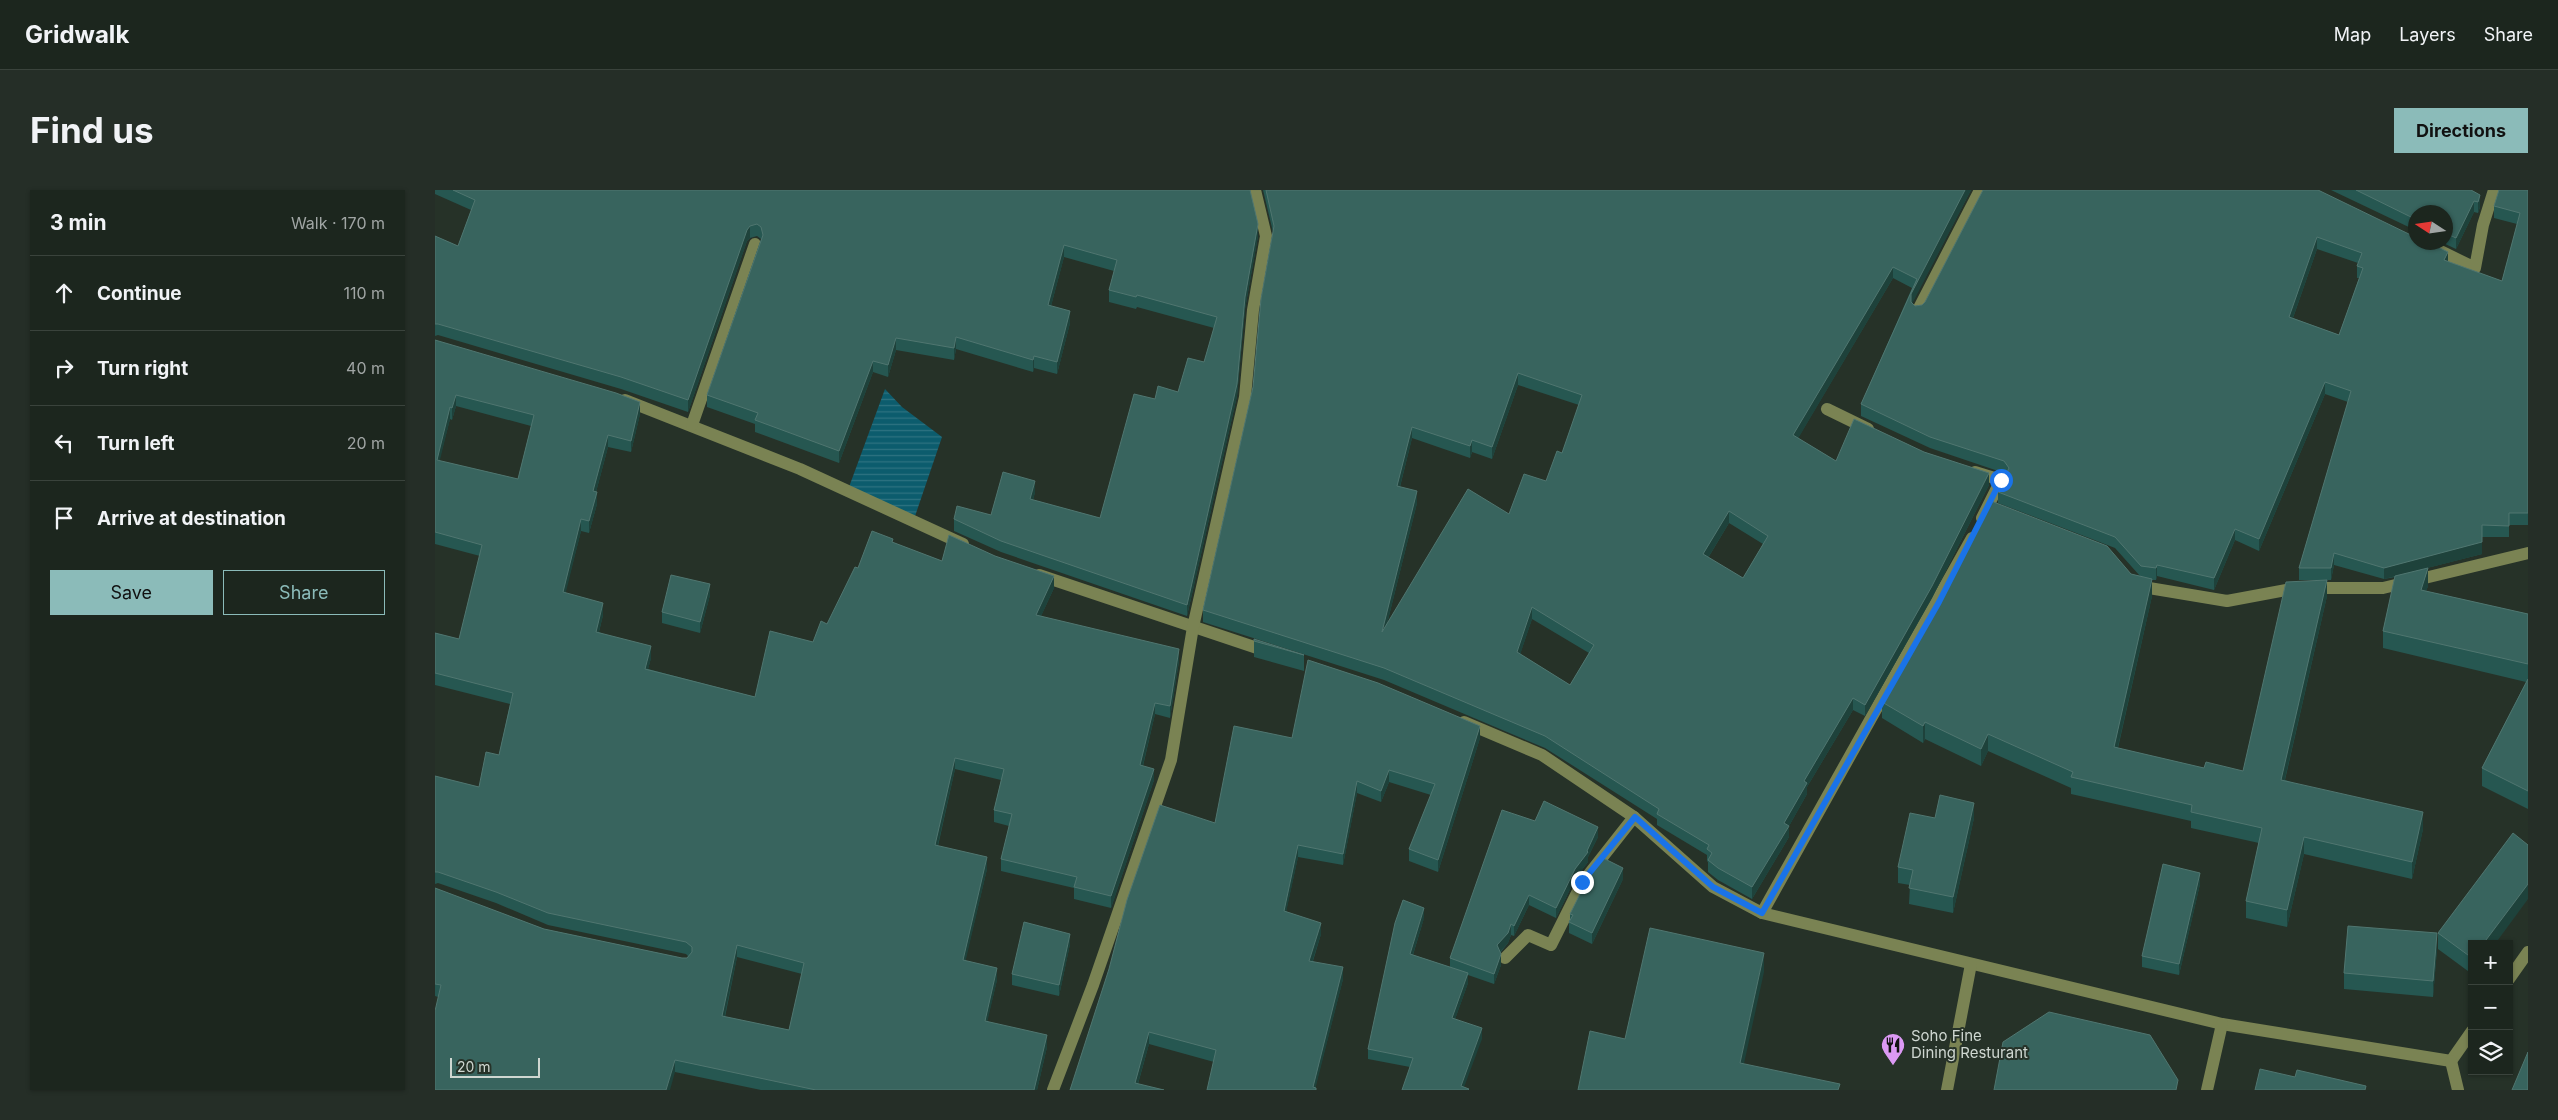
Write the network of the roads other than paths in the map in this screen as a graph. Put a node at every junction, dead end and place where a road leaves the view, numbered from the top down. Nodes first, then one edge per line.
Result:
1 (1255, 190) edge
2 (1980, 190) edge
3 (2489, 197) edge
4 (755, 244) dead end
5 (2438, 250) edge
6 (1918, 310) edge
7 (609, 395) edge
8 (1827, 409) dead end
9 (692, 425) junction
10 (1883, 435) edge
11 (1964, 468) edge
12 (971, 548) edge
13 (2528, 553) edge
14 (1026, 570) edge
15 (2131, 578) edge
16 (1193, 628) junction
17 (1278, 654) dead end
18 (1453, 717) edge
19 (1635, 817) junction
20 (1762, 913) junction
21 (2528, 952) edge
22 (1505, 958) dead end
23 (1971, 964) junction
24 (2513, 973) edge
25 (2222, 1024) junction
26 (2468, 1037) edge
27 (2451, 1061) junction
28 (1053, 1090) edge
29 (1947, 1090) edge
30 (2207, 1090) edge
31 (2459, 1090) edge

1 - 16 street
2 - 6 street
3 - 5 street
4 - 9 street
7 - 9 street
8 - 10 street
9 - 12 street
11 - 20 street
13 - 15 street
14 - 16 street
16 - 17 street
16 - 28 street
18 - 19 street
19 - 20 street
19 - 22 street
20 - 23 street
21 - 24 street
23 - 25 street
23 - 29 street
25 - 27 street
25 - 30 street
26 - 27 street
27 - 31 street

